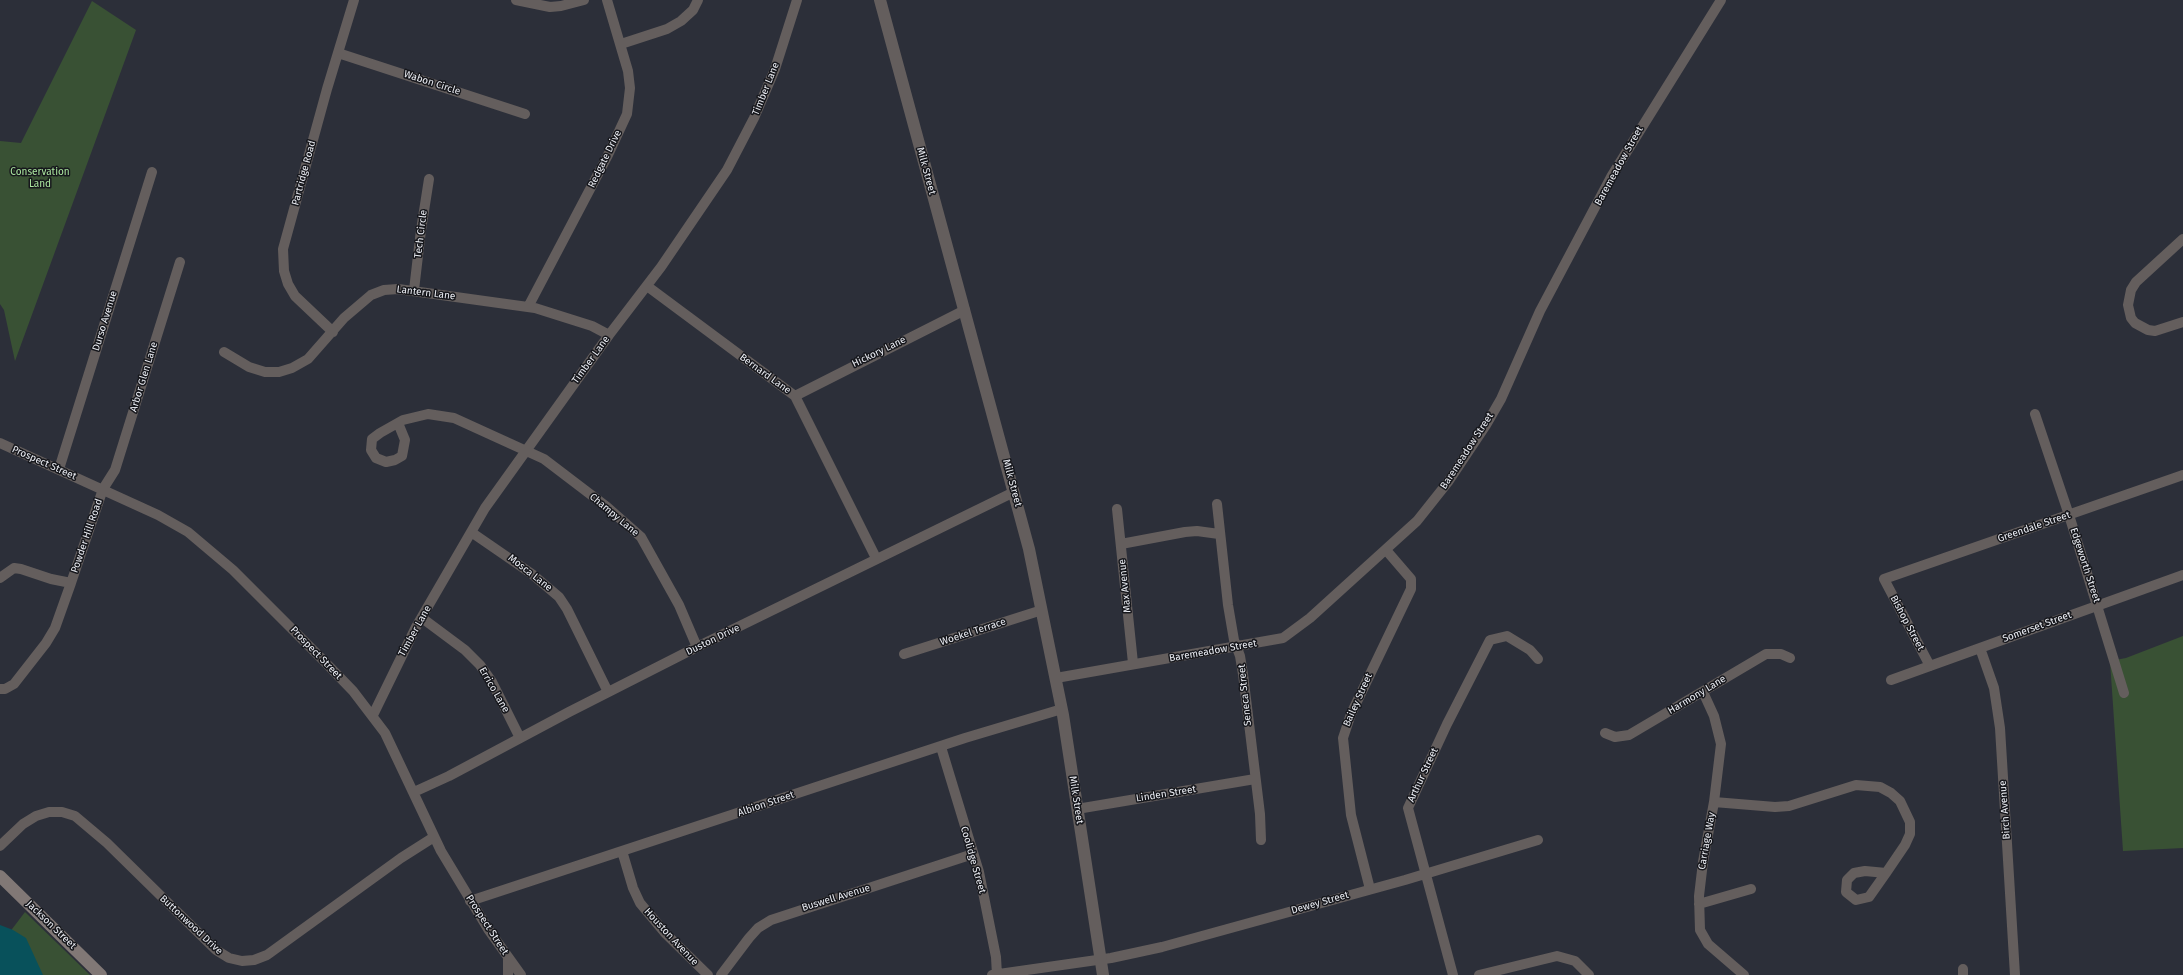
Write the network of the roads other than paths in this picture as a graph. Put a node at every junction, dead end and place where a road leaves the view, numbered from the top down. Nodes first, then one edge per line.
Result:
1 (354, 0) edge
2 (516, 0) edge
3 (584, 0) edge
4 (607, 0) edge
5 (698, 0) edge
6 (797, 0) edge
7 (880, 0) edge
8 (1721, 0) edge
9 (621, 44) junction
10 (338, 52) junction
11 (525, 114) dead end
12 (152, 172) dead end
13 (429, 179) dead end
14 (2183, 239) edge
15 (180, 262) dead end
16 (647, 286) junction
17 (414, 290) junction
18 (528, 307) junction
19 (965, 310) junction
20 (2183, 322) edge
21 (333, 332) junction
22 (609, 335) junction
23 (224, 352) dead end
24 (795, 396) junction
25 (2035, 414) dead end
26 (398, 423) dead end
27 (0, 443) edge
28 (525, 452) junction
29 (59, 469) junction
30 (2183, 475) edge
31 (103, 489) junction
32 (1014, 492) junction
33 (1217, 504) dead end
34 (1117, 509) dead end
35 (2069, 514) junction
36 (471, 532) junction
37 (1219, 534) junction
38 (1121, 544) junction
39 (1386, 550) junction
40 (876, 558) junction
41 (2183, 575) edge
42 (0, 578) edge
43 (1884, 580) joint
44 (71, 583) junction
45 (2098, 605) junction
46 (1042, 610) junction
47 (422, 618) junction
48 (697, 647) junction
49 (1237, 647) junction
50 (1980, 648) junction
51 (904, 654) dead end
52 (1790, 658) dead end
53 (1538, 659) dead end
54 (1133, 664) junction
55 (1930, 666) junction
56 (1056, 678) junction
57 (1891, 680) dead end
58 (0, 689) edge
59 (608, 692) junction
60 (1703, 692) junction
61 (2124, 694) dead end
62 (1062, 709) junction
63 (373, 715) junction
64 (1605, 733) dead end
65 (520, 738) junction
66 (941, 747) junction
67 (1256, 779) junction
68 (414, 792) junction
69 (1714, 802) junction
70 (1077, 809) junction
71 (434, 837) junction
72 (1261, 840) dead end
73 (1538, 840) dead end
74 (0, 846) edge
75 (622, 851) junction
76 (973, 854) junction
77 (1886, 872) dead end
78 (1426, 873) junction
79 (0, 876) edge
80 (1370, 889) junction
81 (1750, 889) dead end
82 (470, 901) junction
83 (1699, 904) junction
84 (508, 957) junction
85 (1101, 960) junction
86 (101, 975) edge
87 (508, 975) edge
88 (521, 975) edge
89 (708, 975) edge
90 (721, 975) edge
91 (995, 975) edge
92 (1103, 975) edge
93 (1453, 975) edge
94 (1479, 975) edge
95 (1589, 975) edge
96 (1744, 975) edge
97 (2015, 975) edge

1 - 10 street, Partridge Road
2 - 3 street
4 - 9 street, Redgate Drive
5 - 9 street
6 - 16 street, Timber Lane
7 - 19 street, Milk Street
8 - 39 street, Baremeadow Street
9 - 18 street, Redgate Drive
10 - 11 street, Wabon Circle
10 - 21 street, Partridge Road
12 - 29 street, Durso Avenue
13 - 17 street, Tech Circle
14 - 20 street
15 - 31 street, Arbor Glen Lane
16 - 22 street, Timber Lane
16 - 24 street, Bernard Lane
17 - 18 street, Lantern Lane
17 - 21 street, Lantern Lane
18 - 22 street, Lantern Lane
19 - 24 street, Hickory Lane
19 - 32 street, Milk Street
21 - 23 street, Lantern Lane
22 - 28 street, Timber Lane
24 - 40 street, Bernard Lane
25 - 35 street, Edgeworth Street
26 - 28 street, Champy Lane
27 - 29 street, Prospect Street
28 - 36 street, Timber Lane
28 - 48 street, Champy Lane
29 - 31 street, Prospect Street
30 - 35 street, Greendale Street
31 - 44 street, Powder Hill Road
31 - 63 street, Prospect Street
32 - 40 street, Duston Drive
32 - 46 street, Milk Street
33 - 37 street, Seneca Street
34 - 38 street, Max Avenue
35 - 43 street, Greendale Street
35 - 45 street, Edgeworth Street
36 - 47 street, Timber Lane
36 - 59 street, Mosca Lane
37 - 38 street
37 - 49 street, Seneca Street
38 - 54 street, Max Avenue
39 - 49 street, Baremeadow Street
39 - 80 street, Bailey Street
40 - 48 street, Duston Drive
41 - 45 street, Somerset Street
42 - 44 street, Powder Hill Road
43 - 55 street, Bishop Street
44 - 58 street, Powder Hill Road
45 - 50 street, Somerset Street
45 - 61 street, Edgeworth Street
46 - 51 street, Woekel Terrace
46 - 56 street, Milk Street
47 - 63 street, Timber Lane
47 - 65 street, Errico Lane
48 - 59 street, Duston Drive
49 - 54 street, Baremeadow Street
49 - 67 street, Seneca Street
50 - 55 street, Somerset Street
50 - 97 street, Birch Avenue
52 - 60 street, Harmony Lane
53 - 78 street, Arthur Street
54 - 56 street, Baremeadow Street
55 - 57 street, Somerset Street
56 - 62 street, Milk Street
59 - 65 street, Duston Drive
60 - 64 street, Harmony Lane
60 - 69 street, Carriage Way
62 - 66 street, Albion Street
62 - 70 street, Milk Street
63 - 68 street, Prospect Street
65 - 68 street, Duston Drive
66 - 75 street, Albion Street
66 - 76 street, Coolidge Street
67 - 70 street, Linden Street
67 - 72 street, Seneca Street
68 - 71 street, Prospect Street
69 - 77 street
69 - 83 street, Carriage Way
70 - 85 street, Milk Street
71 - 74 street, Buttonwood Drive
71 - 82 street, Prospect Street
73 - 78 street, Dewey Street
75 - 82 street, Albion Street
75 - 89 street, Houston Avenue
76 - 90 street, Buswell Avenue
76 - 91 street, Coolidge Street
78 - 80 street, Dewey Street
78 - 93 street, Arthur Street
79 - 86 main road, Jackson Street
80 - 85 street, Dewey Street
81 - 83 street
82 - 84 street, Prospect Street
83 - 96 street, Carriage Way
84 - 87 street
84 - 88 street, Prospect Street
85 - 91 street
85 - 92 street, Milk Street
94 - 95 street

